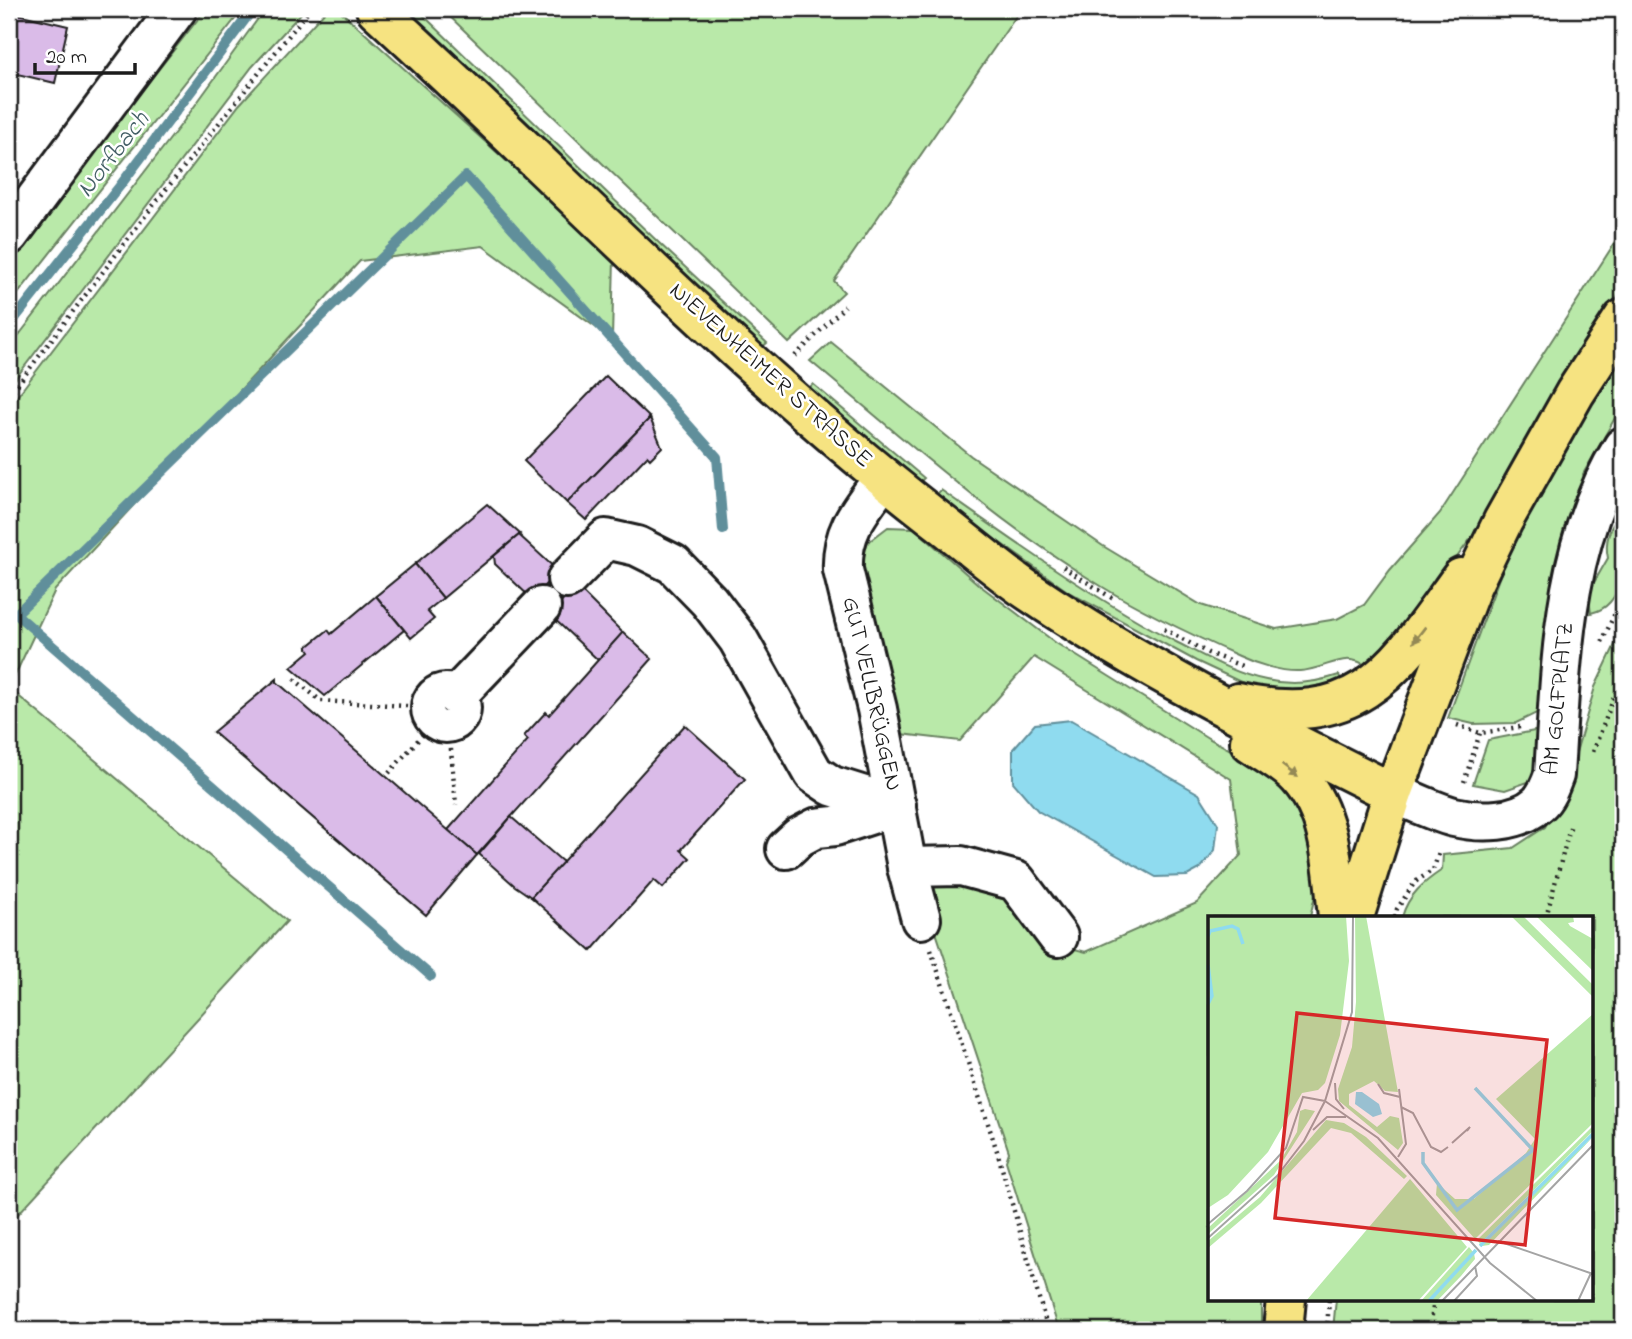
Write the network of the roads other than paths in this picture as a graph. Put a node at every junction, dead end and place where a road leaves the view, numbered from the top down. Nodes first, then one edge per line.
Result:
1 (177, 9) edge
2 (376, 9) edge
3 (9, 235) edge
4 (1623, 319) edge
5 (1623, 447) edge
6 (884, 478) junction
7 (1503, 521) junction
8 (567, 579) dead end
9 (541, 607) dead end
10 (1202, 695) junction
11 (443, 712) road end
12 (1393, 793) junction
13 (896, 807) junction
14 (786, 849) dead end
15 (907, 867) junction
16 (1338, 916) edge
17 (1354, 916) edge
18 (921, 919) road end
19 (1058, 937) dead end
20 (1286, 1300) edge
21 (1283, 1330) edge

1 - 3 street
2 - 6 main road, NIEVENHEIMER STRASSE
4 - 7 main road
5 - 12 street, AM GOLFPLATZ
6 - 10 main road, NIEVENHEIMER STRASSE
6 - 13 street, GUT VELLBRÜGGEN
7 -> 10 main road
7 - 12 main road
8 - 13 street
9 - 11 street
10 - 12 main road
10 -> 16 main road
12 - 17 main road
13 - 14 street
13 - 15 street, GUT VELLBRÜGGEN
15 - 18 street, GUT VELLBRÜGGEN
15 - 19 street
20 - 21 main road

